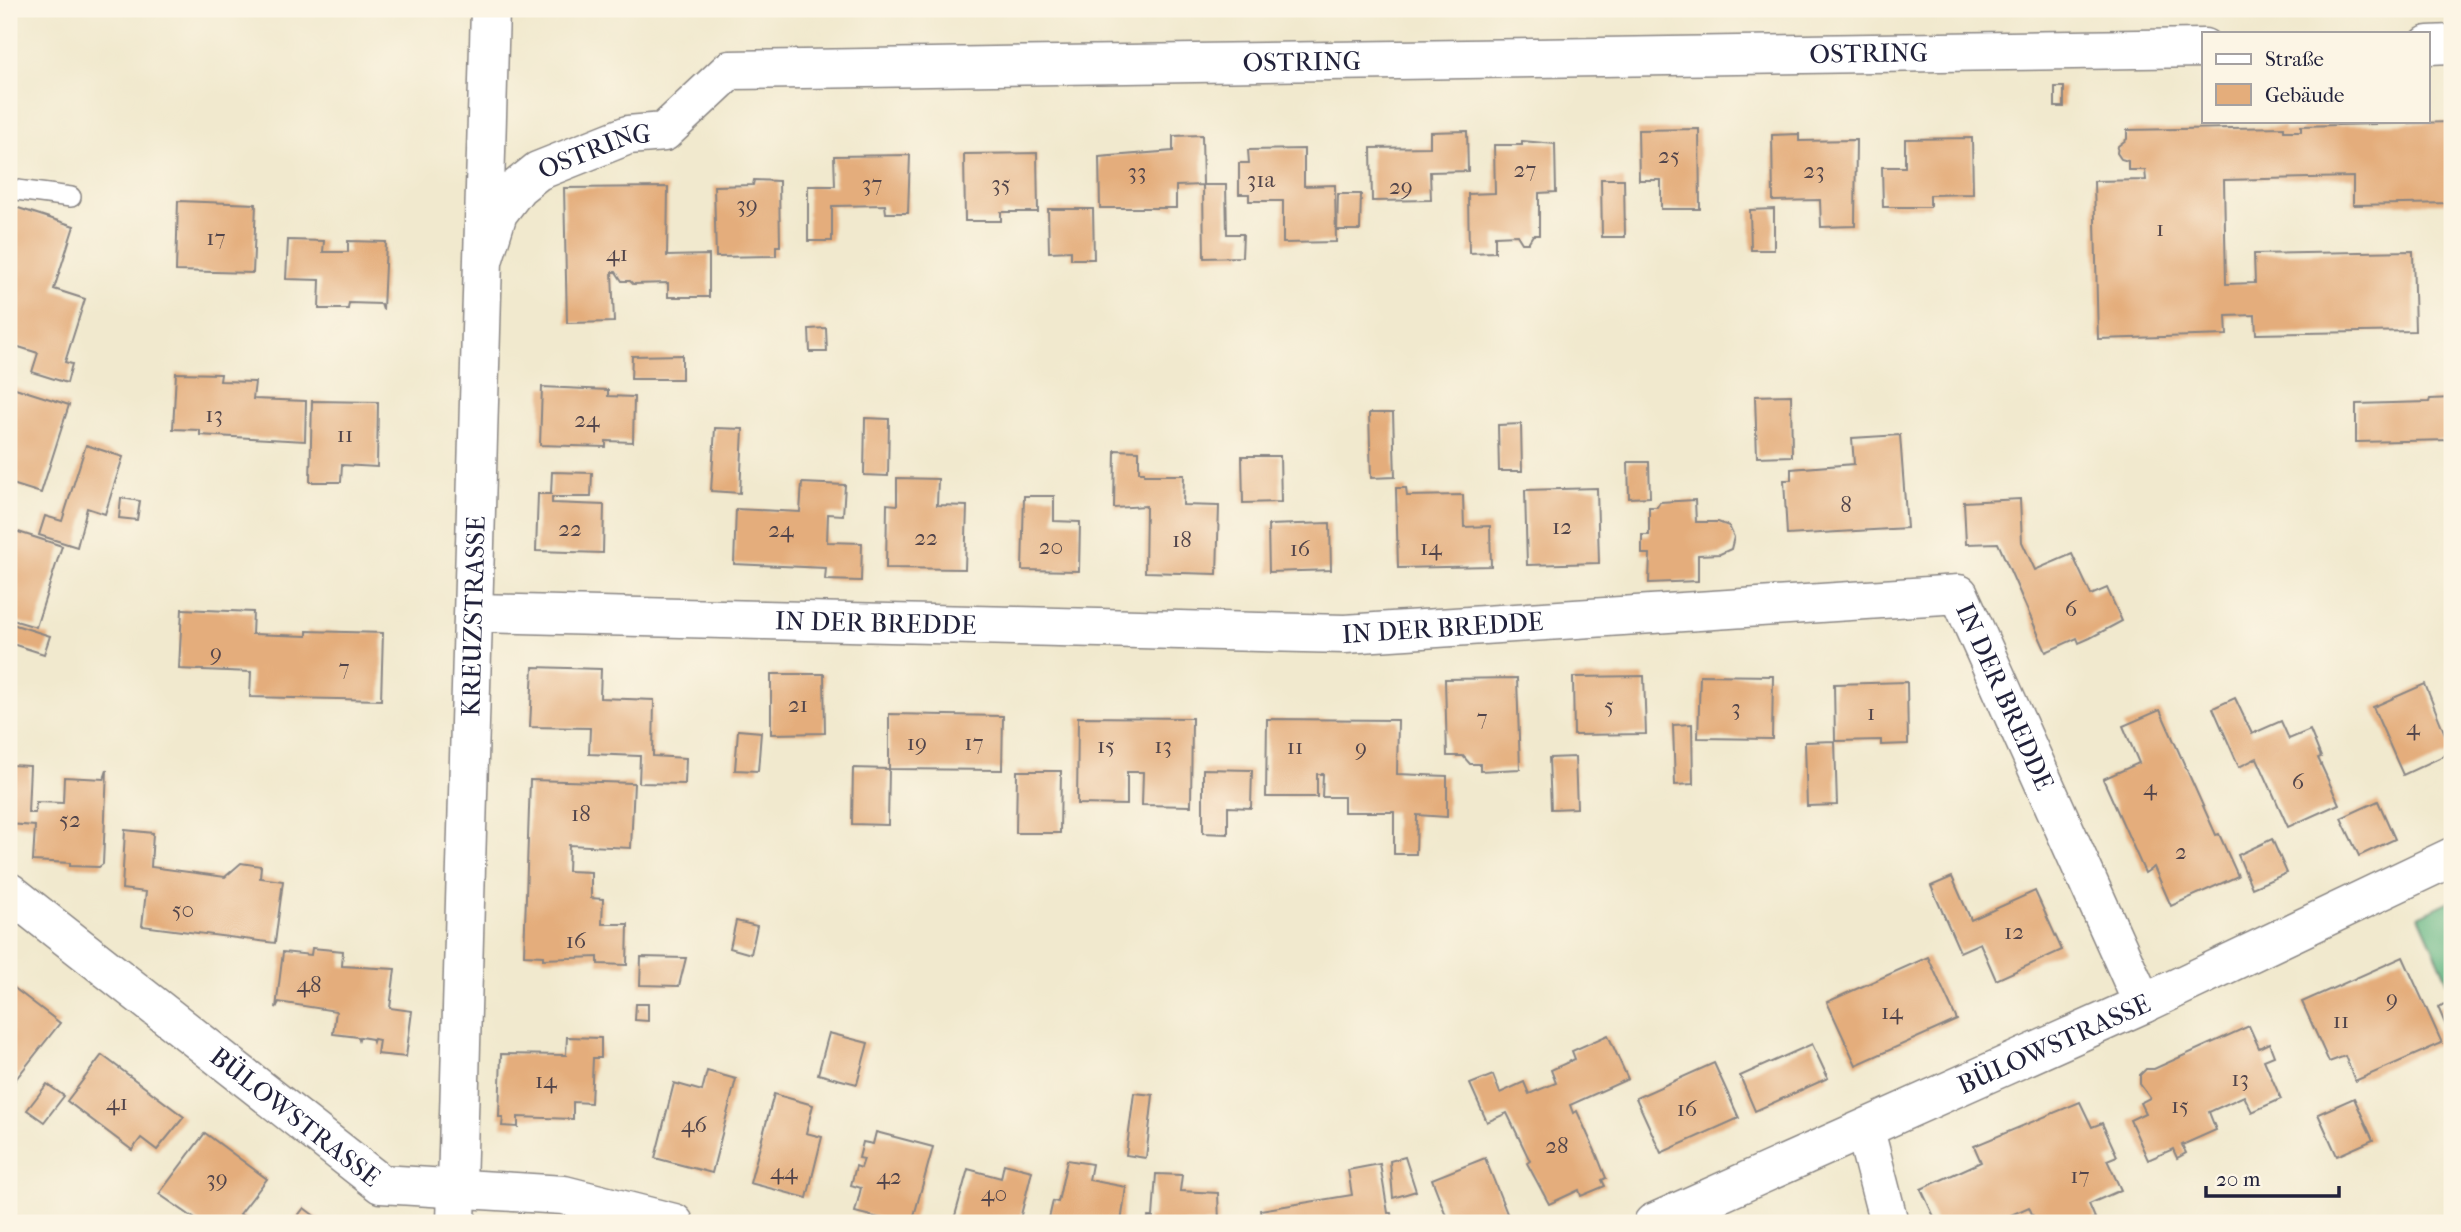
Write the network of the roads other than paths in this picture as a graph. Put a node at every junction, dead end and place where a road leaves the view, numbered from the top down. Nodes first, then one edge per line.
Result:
1 (490, 9) edge
2 (2452, 44) edge
3 (2430, 45) edge
4 (2202, 48) edge
5 (9, 189) edge
6 (71, 197) dead end
7 (484, 258) junction
8 (475, 613) junction
9 (2452, 858) edge
10 (9, 892) edge
11 (2143, 1004) junction
12 (1864, 1130) junction
13 (456, 1205) edge
14 (674, 1223) edge
15 (1653, 1223) edge
16 (1889, 1223) edge

1 - 7 street, KREUZSTRASSE
2 - 3 street
4 - 7 street, OSTRING
5 - 6 lane
7 - 8 street, KREUZSTRASSE
8 - 11 street, IN DER BREDDE
8 - 13 street, KREUZSTRASSE
9 - 11 street, BÜLOWSTRASSE
10 - 13 street, BÜLOWSTRASSE
11 - 12 street, BÜLOWSTRASSE
12 - 15 street, BÜLOWSTRASSE
12 - 16 street
13 - 14 street, BÜLOWSTRASSE

